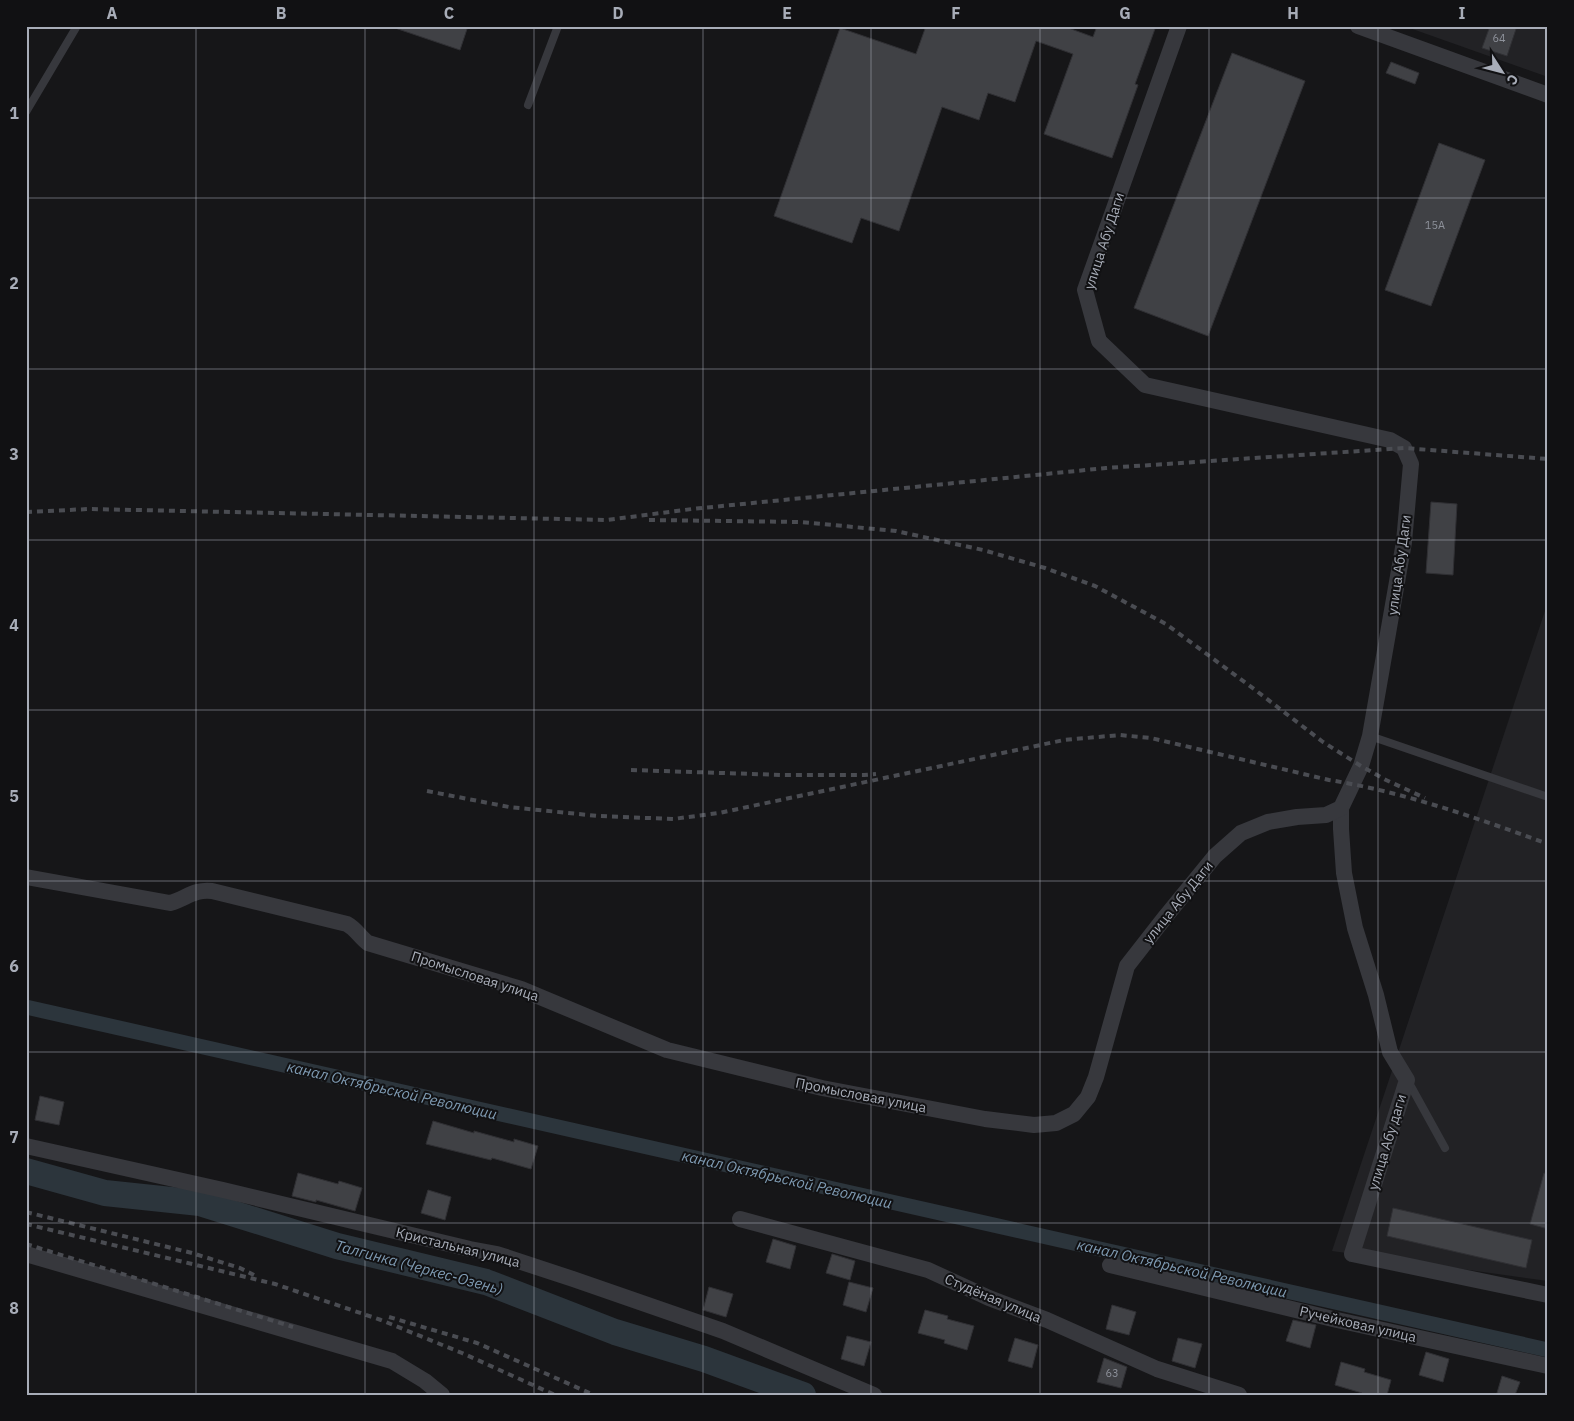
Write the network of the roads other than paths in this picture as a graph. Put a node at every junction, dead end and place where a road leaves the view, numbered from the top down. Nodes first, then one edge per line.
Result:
1 (77, 26) edge
2 (558, 26) edge
3 (1179, 26) edge
4 (1358, 26) edge
5 (1548, 95) edge
6 (528, 105) dead end
7 (26, 112) edge
8 (1370, 736) junction
9 (1548, 797) edge
10 (1341, 808) junction
11 (26, 877) edge
12 (1407, 1080) junction
13 (984, 1119) joint
14 (26, 1146) edge
15 (1444, 1148) dead end
16 (740, 1219) dead end
17 (26, 1254) edge
18 (1110, 1265) dead end
19 (1548, 1295) edge
20 (1548, 1366) edge
21 (442, 1395) edge
22 (874, 1395) edge
23 (1239, 1395) edge

1 - 7 lane
2 - 6 lane
3 - 8 street, улица Абу Даги
4 - 5 street
8 - 9 lane
8 - 10 street, улица Абу Даги
10 - 12 street, улица Абу даги
10 - 13 street, улица Абу Даги
11 - 13 street, Промысловая улица
12 - 15 lane
12 - 19 street, улица Абу даги
14 - 22 street, Кристальная улица
16 - 23 street, Студёная улица
17 - 21 street
18 - 20 street, Ручейковая улица

